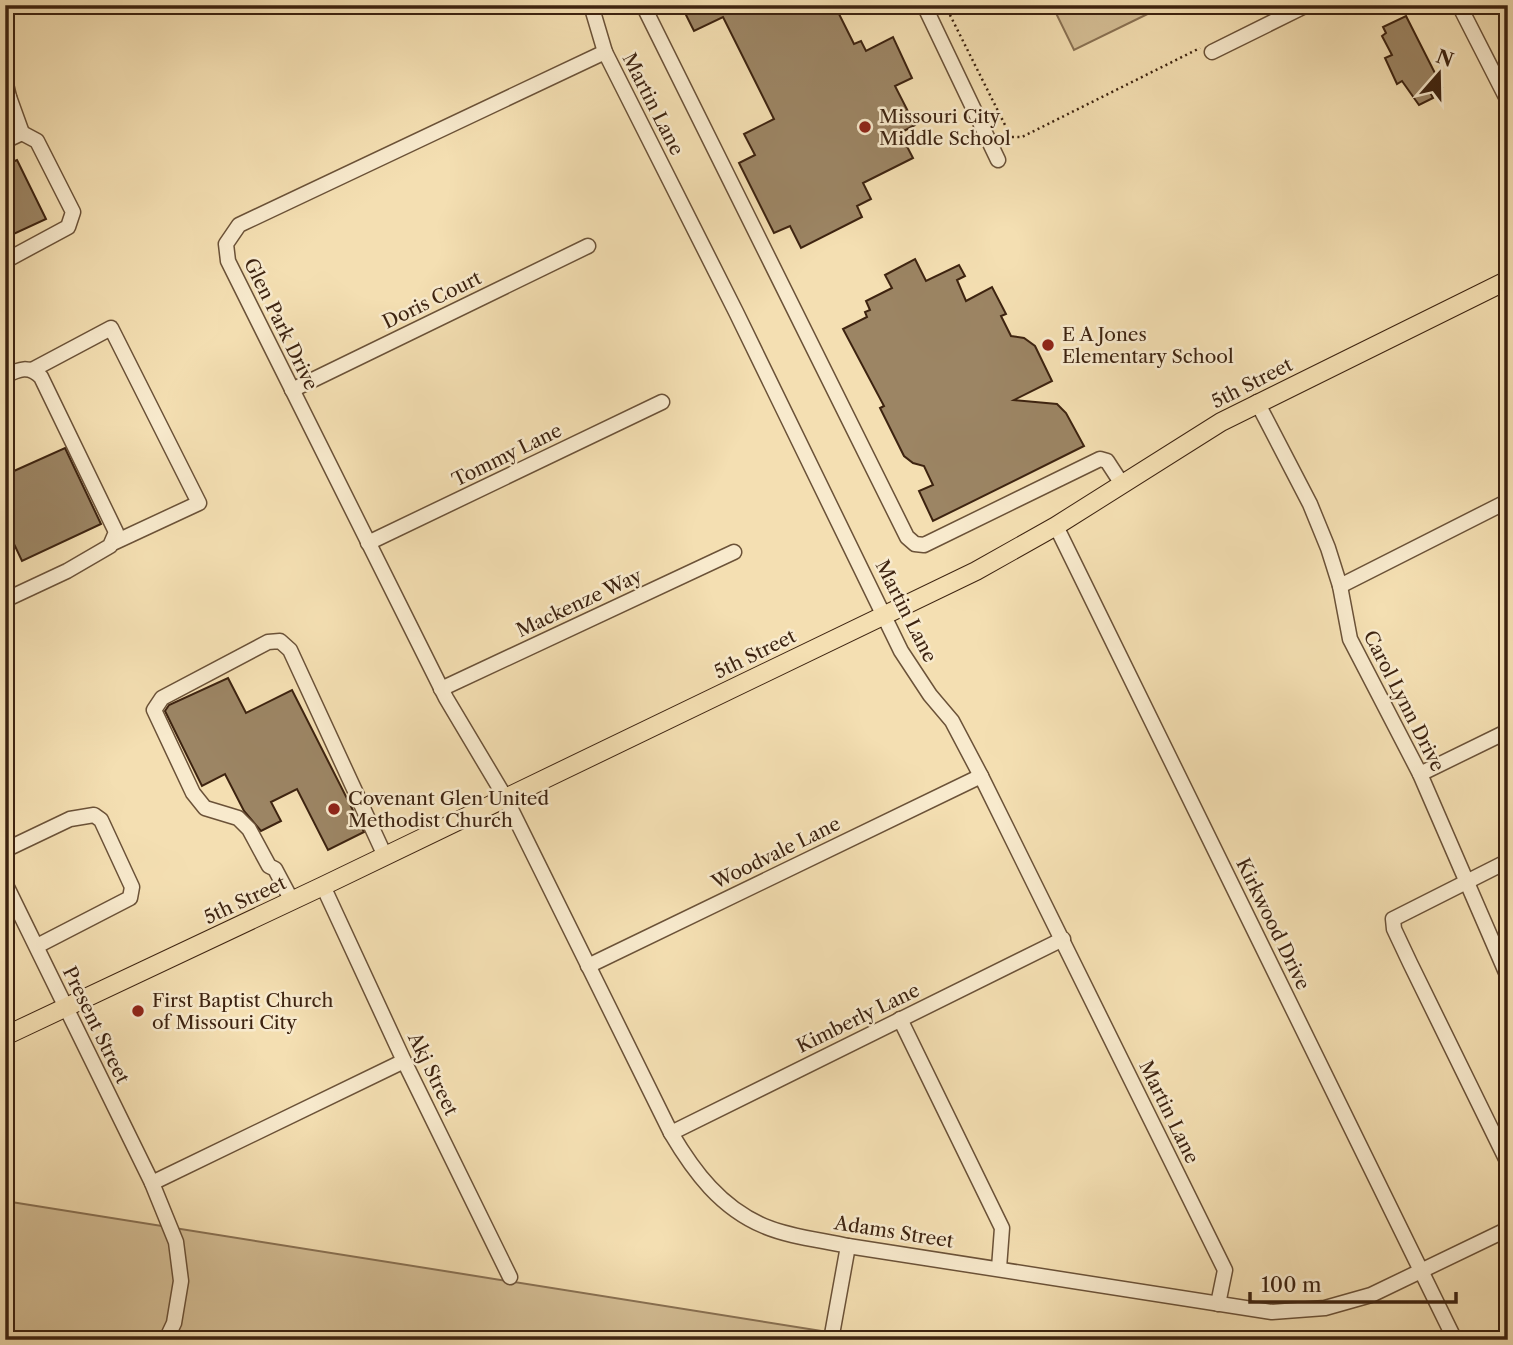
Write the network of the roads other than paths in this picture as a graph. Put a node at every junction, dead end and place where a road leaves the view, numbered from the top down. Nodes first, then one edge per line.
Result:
1 (591, 5) edge
2 (643, 5) edge
3 (924, 5) edge
4 (1307, 5) edge
5 (1459, 5) edge
6 (1206, 50) road end
7 (605, 52) junction
8 (5, 80) edge
9 (7, 98) edge
10 (1508, 101) edge
11 (22, 133) junction
12 (5, 141) edge
13 (998, 160) dead end
14 (588, 246) dead end
15 (5, 261) edge
16 (1508, 280) edge
17 (32, 370) junction
18 (5, 376) edge
19 (292, 390) junction
20 (662, 402) dead end
21 (1257, 402) junction
22 (1122, 484) junction
23 (1508, 501) edge
24 (1056, 526) junction
25 (113, 543) junction
26 (368, 543) junction
27 (734, 552) dead end
28 (1340, 586) junction
29 (5, 600) edge
30 (885, 615) junction
31 (441, 689) junction
32 (1508, 731) edge
33 (1420, 774) junction
34 (981, 776) junction
35 (505, 797) junction
36 (5, 850) edge
37 (386, 856) junction
38 (1508, 861) edge
39 (1468, 880) junction
40 (5, 883) edge
41 (323, 886) junction
42 (292, 901) junction
43 (1063, 939) junction
44 (37, 946) junction
45 (587, 966) junction
46 (1508, 977) edge
47 (65, 1007) junction
48 (900, 1019) junction
49 (5, 1036) edge
50 (404, 1061) junction
51 (671, 1133) junction
52 (1508, 1163) edge
53 (152, 1183) junction
54 (1508, 1229) edge
55 (848, 1246) junction
56 (999, 1268) junction
57 (1422, 1272) junction
58 (510, 1277) dead end
59 (1218, 1304) junction
60 (166, 1340) edge
61 (831, 1340) edge
62 (1455, 1340) edge

1 - 7 street, Martin Lane
2 - 22 street
3 - 13 street
4 - 6 street
5 - 10 street
7 - 19 street, Glen Park Drive
7 - 30 street, Martin Lane
8 - 9 street
9 - 11 street
11 - 12 street
11 - 15 street
14 - 19 street, Doris Court
16 - 21 main road, 5th Street
17 - 18 street
17 - 25 street
17 - 25 street
19 - 26 street, Glen Park Drive
20 - 26 street, Tommy Lane
21 - 22 main road, 5th Street
21 - 28 street, Carol Lynn Drive
22 - 24 main road, 5th Street
23 - 28 street
24 - 30 main road, 5th Street
24 - 57 street, Kirkwood Drive
25 - 29 street
26 - 31 street, Glen Park Drive
27 - 31 street, Mackenze Way
28 - 33 street, Carol Lynn Drive
30 - 34 street, Martin Lane
30 - 35 main road, 5th Street
31 - 35 street, Glen Park Drive
32 - 33 street
33 - 39 street, Carol Lynn Drive
34 - 43 street, Martin Lane
34 - 45 street, Woodvale Lane
35 - 37 main road, 5th Street
35 - 45 street, Adams Street
36 - 44 street
37 - 41 main road, 5th Street
37 - 42 street
38 - 39 street
39 - 46 street, Carol Lynn Drive
39 - 52 street
40 - 44 street, Present Street
41 - 42 main road, 5th Street
41 - 50 street, Akj Street
42 - 47 main road, 5th Street
43 - 48 street, Kimberly Lane
43 - 59 street, Martin Lane
44 - 47 street, Present Street
45 - 51 street, Adams Street
47 - 49 main road, 5th Street
47 - 53 street, Present Street
48 - 51 street, Kimberly Lane
48 - 56 street
50 - 53 street
50 - 58 street, Akj Street
51 - 55 street, Adams Street
53 - 60 street, Present Street
54 - 57 street, Adams Street
55 - 56 street, Adams Street
55 - 61 street
56 - 59 street, Adams Street
57 - 59 street, Adams Street
57 - 62 street, Kirkwood Drive

